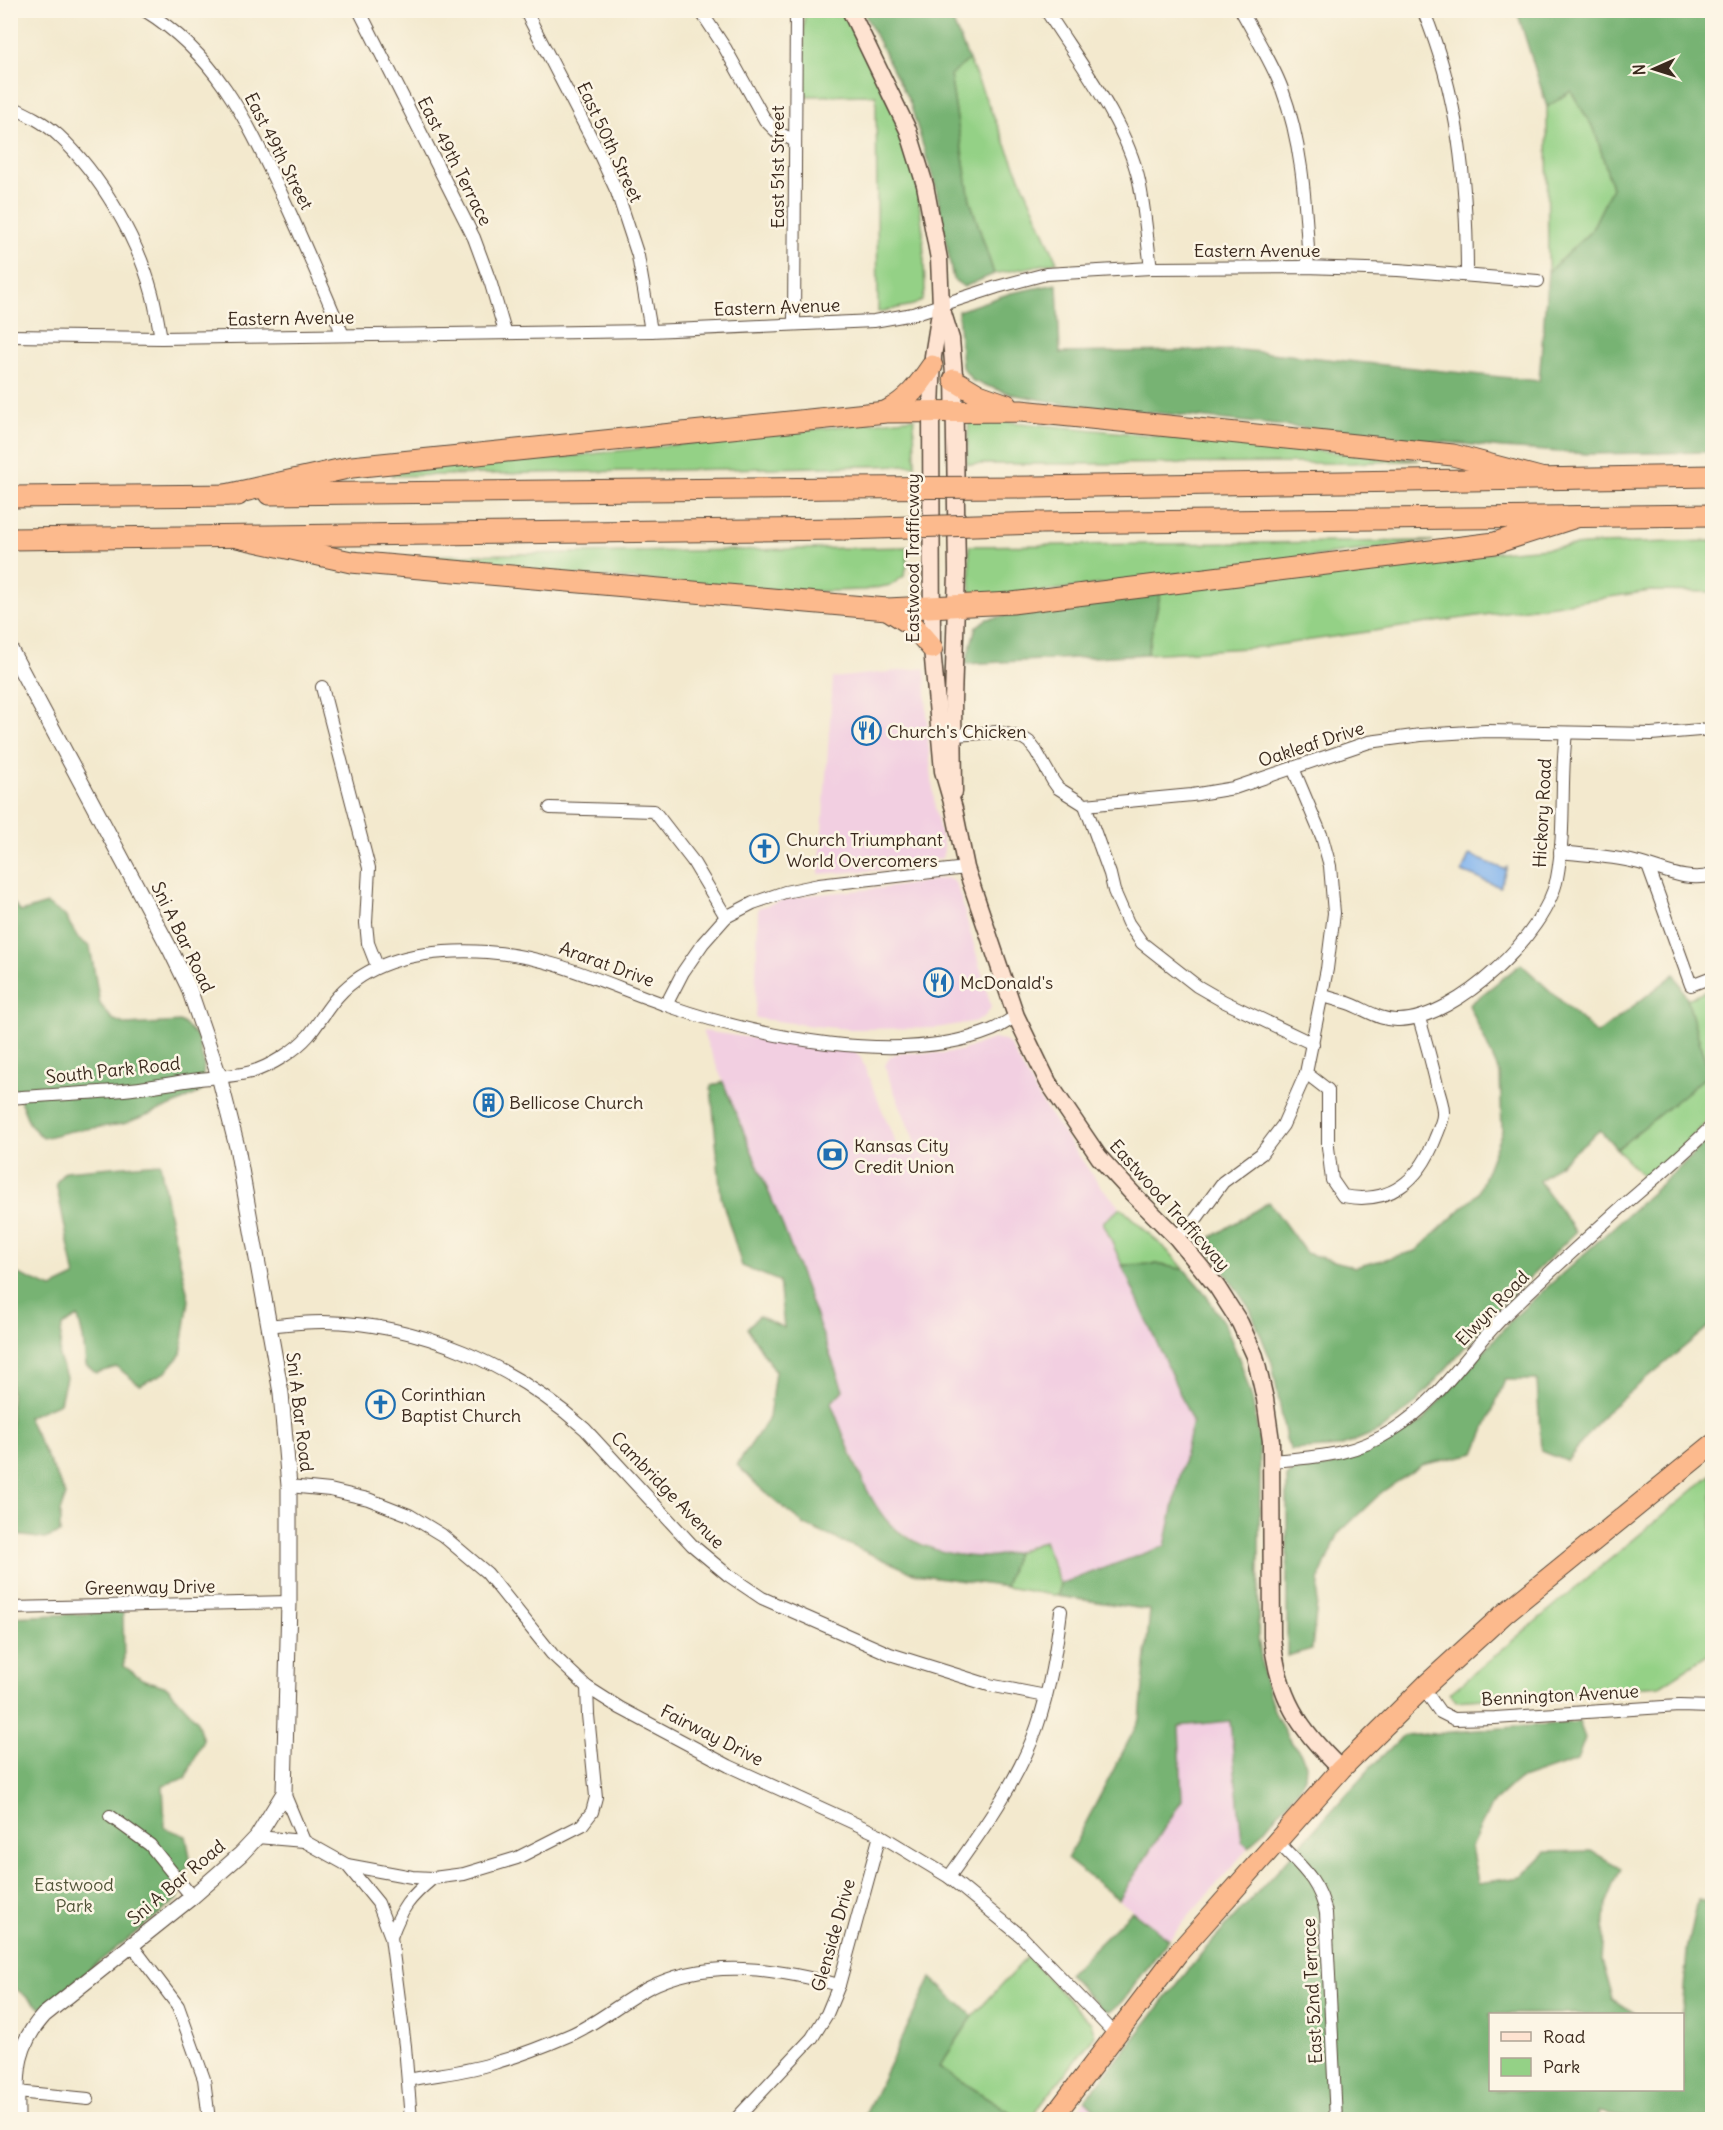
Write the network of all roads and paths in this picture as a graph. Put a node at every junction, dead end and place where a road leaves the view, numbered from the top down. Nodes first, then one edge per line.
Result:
1 (144, 10) edge
2 (359, 10) edge
3 (525, 10) edge
4 (700, 10) edge
5 (796, 10) edge
6 (850, 10) edge
7 (1046, 10) edge
8 (1241, 10) edge
9 (1423, 10) edge
10 (10, 106) edge
11 (795, 141) junction
12 (1305, 267) junction
13 (1151, 268) junction
14 (1467, 276) junction
15 (1538, 281) dead end
16 (941, 306) junction
17 (794, 324) junction
18 (651, 331) junction
19 (505, 332) junction
20 (343, 335) junction
21 (10, 336) edge
22 (161, 338) junction
23 (932, 366) junction
24 (954, 380) junction
25 (931, 410) junction
26 (955, 411) junction
27 (1021, 411) junction
28 (886, 412) junction
29 (1713, 476) edge
30 (1544, 478) junction
31 (226, 495) junction
32 (10, 497) edge
33 (1713, 515) edge
34 (1576, 517) junction
35 (237, 537) junction
36 (10, 539) edge
37 (930, 606) junction
38 (956, 606) junction
39 (887, 609) junction
40 (932, 648) junction
41 (10, 649) edge
42 (322, 687) dead end
43 (1713, 729) edge
44 (1566, 733) junction
45 (954, 735) junction
46 (1293, 768) junction
47 (1085, 804) junction
48 (550, 808) dead end
49 (954, 809) junction
50 (1560, 852) junction
51 (1647, 866) junction
52 (966, 868) junction
53 (1713, 875) edge
54 (726, 917) junction
55 (377, 966) junction
56 (1713, 977) edge
57 (1322, 995) junction
58 (666, 1005) junction
59 (1016, 1016) junction
60 (1419, 1018) junction
61 (1313, 1044) junction
62 (1306, 1073) junction
63 (219, 1076) junction
64 (10, 1098) edge
65 (1713, 1126) edge
66 (1176, 1237) junction
67 (268, 1326) junction
68 (1713, 1445) edge
69 (1272, 1461) junction
70 (290, 1486) junction
71 (290, 1602) junction
72 (10, 1608) edge
73 (1062, 1611) dead end
74 (587, 1687) junction
75 (1423, 1688) junction
76 (1046, 1696) junction
77 (1713, 1707) edge
78 (1341, 1769) junction
79 (284, 1793) junction
80 (110, 1816) dead end
81 (880, 1835) junction
82 (257, 1837) junction
83 (304, 1841) junction
84 (1277, 1841) junction
85 (347, 1865) junction
86 (949, 1877) junction
87 (434, 1878) junction
88 (192, 1897) junction
89 (391, 1937) junction
90 (131, 1944) junction
91 (839, 1985) junction
92 (1116, 2035) junction
93 (408, 2080) junction
94 (17, 2092) junction
95 (88, 2098) dead end
96 (17, 2120) edge
97 (209, 2120) edge
98 (411, 2120) edge
99 (735, 2120) edge
100 (1051, 2120) edge
101 (1336, 2120) edge

1 - 20 street, East 49th Street
2 - 19 street, East 49th Terrace
3 - 18 street, East 50th Street
4 - 11 street
5 - 11 street, East 51st Street
6 - 16 main road, Eastwood Trafficway
7 - 13 street
8 - 12 street
9 - 14 street
10 - 22 street
11 - 17 street, East 51st Street
12 - 13 street, Eastern Avenue
12 - 14 street, Eastern Avenue
13 - 16 street, Eastern Avenue
14 - 15 street, Eastern Avenue
16 - 17 street, Eastern Avenue
16 - 23 main road, Eastwood Trafficway
16 - 24 main road, Eastwood Trafficway
17 - 18 street, Eastern Avenue
18 - 19 street, Eastern Avenue
19 - 20 street, Eastern Avenue
20 - 22 street, Eastern Avenue
21 - 22 street, Eastern Avenue
23 - 25 main road, Eastwood Trafficway
23 - 28 highway
24 - 26 main road, Eastwood Trafficway
24 - 27 highway
25 - 26 highway
25 - 28 highway
25 - 37 main road, Eastwood Trafficway
26 - 27 highway
26 - 38 main road, Eastwood Trafficway
27 - 30 highway
28 - 31 highway
29 - 30 highway
30 - 31 highway, bridge
31 - 32 highway
33 - 34 highway
34 - 35 highway, bridge
34 - 38 highway
35 - 36 highway
35 - 39 highway
37 - 38 highway
37 - 39 highway
37 - 40 main road, Eastwood Trafficway
38 - 45 main road, Eastwood Trafficway
39 - 40 highway
40 - 49 main road, Eastwood Trafficway
41 - 63 street, Sni A Bar Road
42 - 55 street
43 - 44 street, Oakleaf Drive
44 - 46 street, Oakleaf Drive
44 - 50 street, Hickory Road
45 - 47 street
45 - 49 main road, Eastwood Trafficway
46 - 47 street, Oakleaf Drive
46 - 57 street
47 - 61 street
48 - 54 street
49 - 52 main road, Eastwood Trafficway
50 - 51 street
50 - 60 street, Hickory Road
51 - 53 street
51 - 56 street
52 - 54 street
52 - 59 main road, Eastwood Trafficway
54 - 58 street
55 - 58 street, Ararat Drive
55 - 63 street, Ararat Drive
57 - 60 street, Hickory Road
57 - 61 street
58 - 59 street, Ararat Drive
59 - 66 main road, Eastwood Trafficway
60 - 62 street
61 - 62 street
62 - 66 street
63 - 64 street, South Park Road
63 - 67 street, Sni A Bar Road
65 - 69 street, Elwyn Road
66 - 69 main road, Eastwood Trafficway
67 - 70 street, Sni A Bar Road
67 - 76 street, Cambridge Avenue
68 - 75 highway
69 - 78 main road, Eastwood Trafficway
70 - 71 street, Sni A Bar Road
70 - 74 street, Fairway Drive
71 - 72 street, Greenway Drive
71 - 79 street, Sni A Bar Road
73 - 76 street
74 - 81 street, Fairway Drive
74 - 87 street
75 - 77 street, Bennington Avenue
75 - 78 highway
76 - 86 street
78 - 84 highway
79 - 82 street, Sni A Bar Road
79 - 83 street
80 - 88 street
81 - 86 street, Fairway Drive
81 - 91 street, Glenside Drive
82 - 83 street
82 - 88 street, Sni A Bar Road
83 - 85 street
84 - 92 highway
84 - 101 street, East 52nd Terrace
85 - 87 street
85 - 89 street
86 - 92 street, Fairway Drive
87 - 89 street
88 - 90 street, Sni A Bar Road
89 - 93 street
90 - 94 street, Sni A Bar Road
90 - 97 street
91 - 93 street
91 - 99 street, Glenside Drive
92 - 100 highway
93 - 98 street
94 - 95 street
94 - 96 street, Sni A Bar Road

